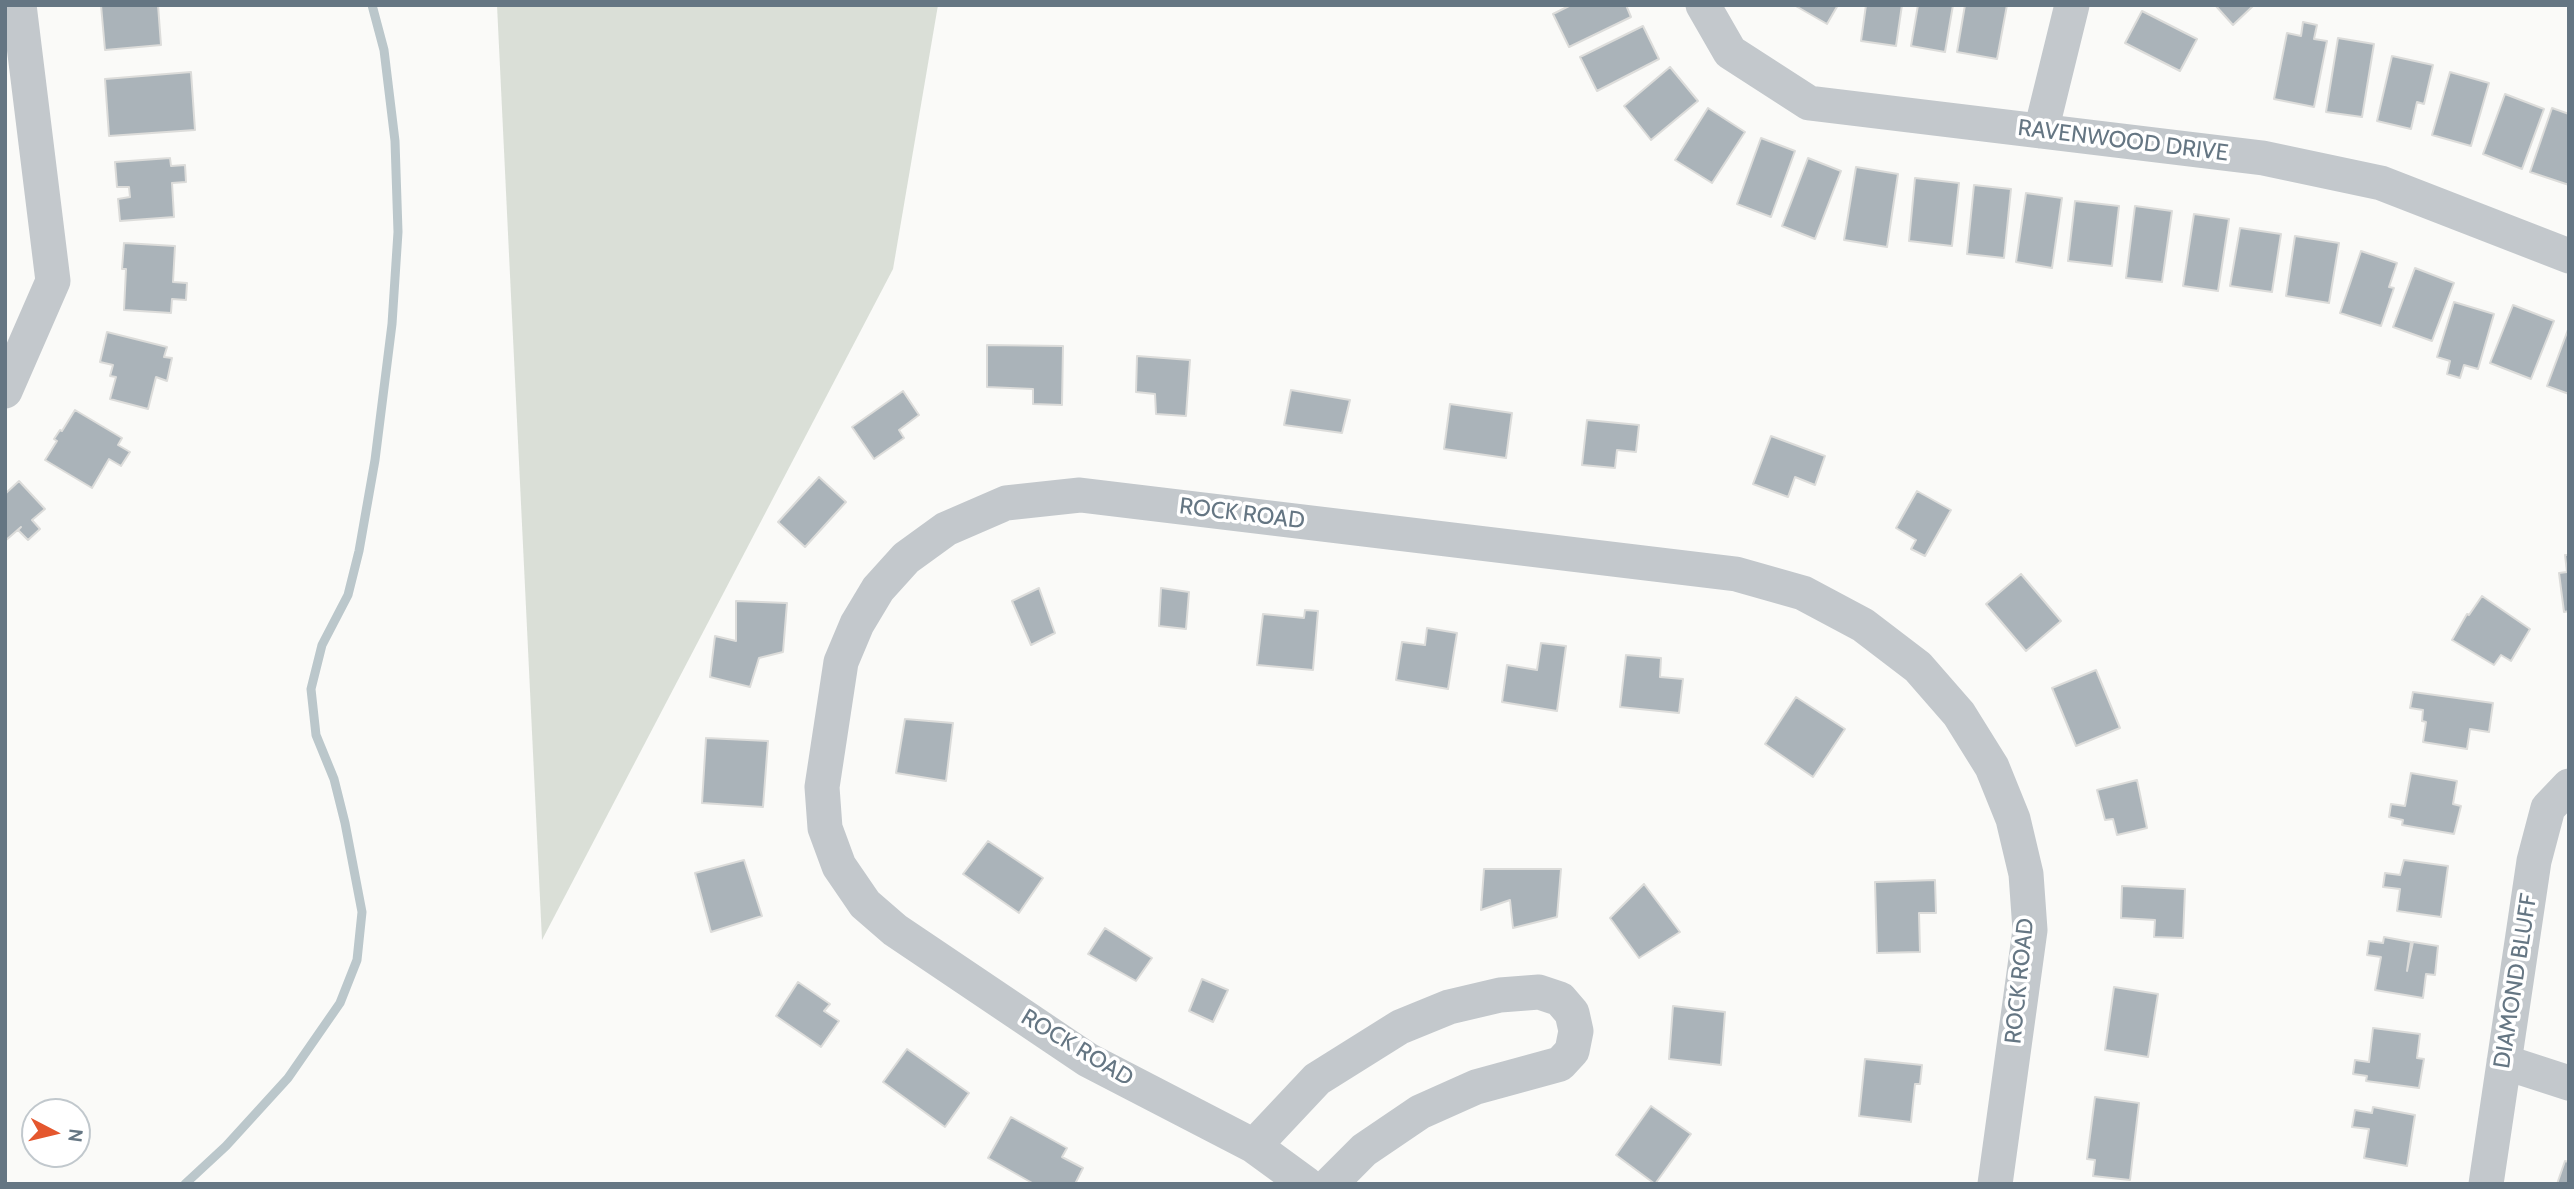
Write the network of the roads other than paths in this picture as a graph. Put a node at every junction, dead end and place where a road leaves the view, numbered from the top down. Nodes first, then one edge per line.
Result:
1 (19, 5) edge
2 (1703, 5) edge
3 (2072, 5) edge
4 (2040, 131) junction
5 (2569, 256) edge
6 (5, 391) edge
7 (2569, 786) edge
8 (2504, 1062) junction
9 (2569, 1083) edge
10 (1254, 1146) junction
11 (1306, 1184) edge
12 (1330, 1184) edge
13 (1995, 1184) edge
14 (2486, 1184) edge

1 - 6 street
2 - 4 street, RAVENWOOD DRIVE
3 - 4 street
4 - 5 street, RAVENWOOD DRIVE
7 - 8 street, DIAMOND BLUFF
8 - 9 street
8 - 14 street, DIAMOND BLUFF
10 - 11 street, ROCK ROAD
10 - 12 street
10 - 13 street, ROCK ROAD

